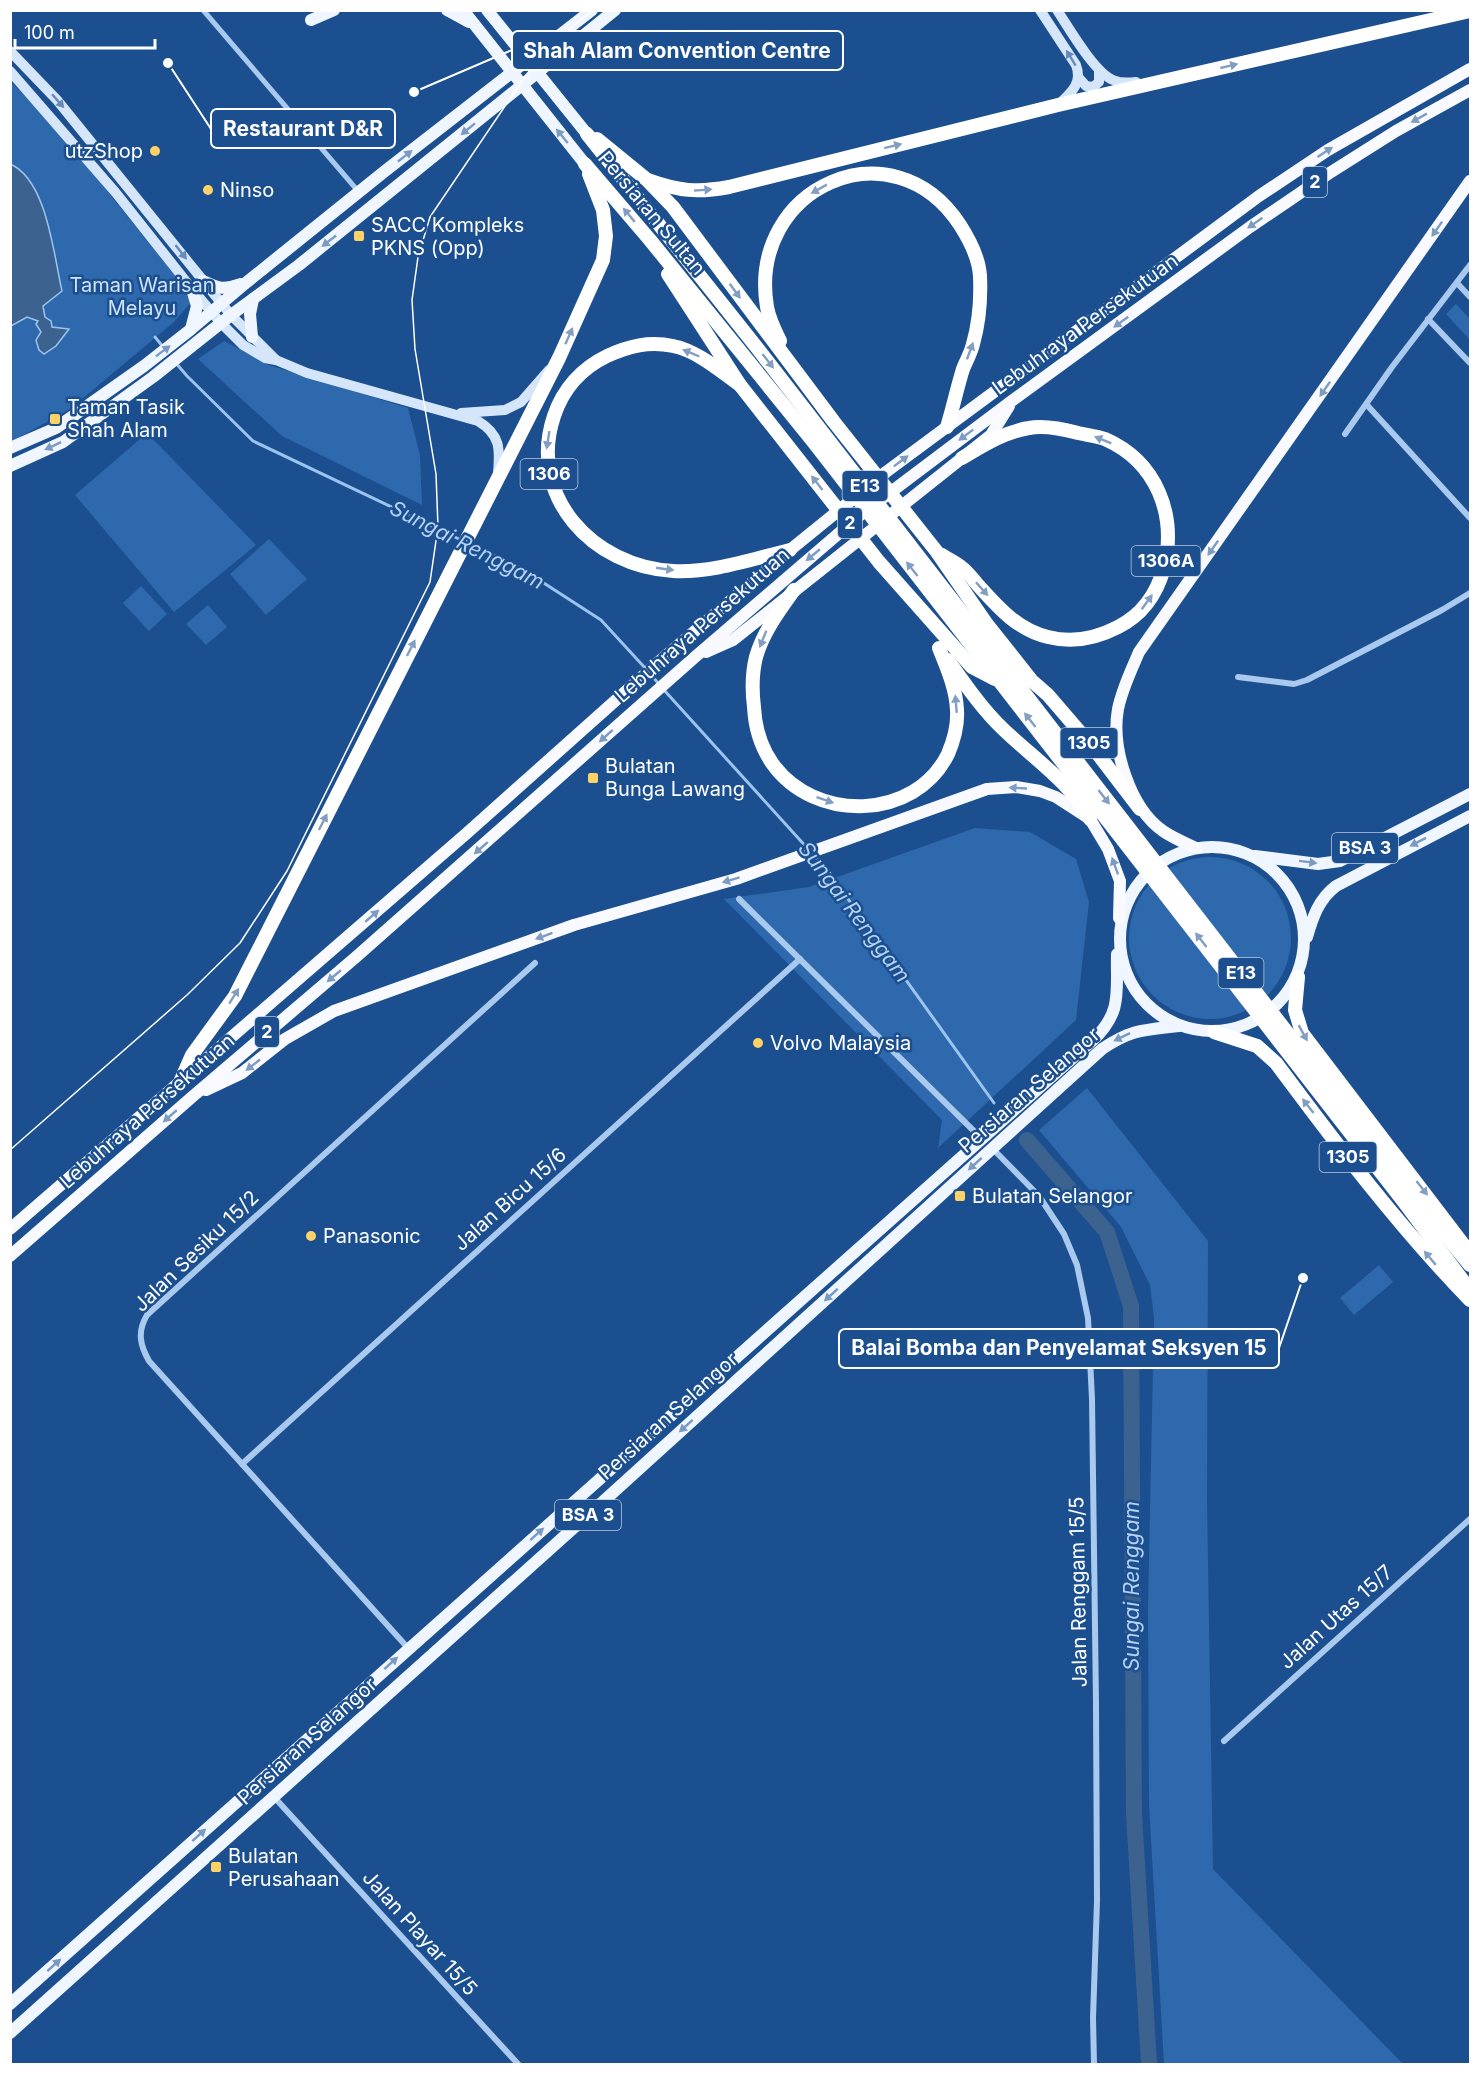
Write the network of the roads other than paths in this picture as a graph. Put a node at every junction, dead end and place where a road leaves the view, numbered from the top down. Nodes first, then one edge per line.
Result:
1 (203, 10) edge
2 (323, 10) edge
3 (334, 10) edge
4 (447, 10) edge
5 (464, 10) edge
6 (487, 10) edge
7 (495, 10) edge
8 (592, 10) edge
9 (615, 10) edge
10 (1040, 10) edge
11 (1057, 10) edge
12 (1470, 11) edge
13 (311, 20) joint
14 (476, 25) junction
15 (504, 33) junction
16 (10, 51) edge
17 (1470, 69) edge
18 (10, 71) edge
19 (1099, 71) junction
20 (1079, 78) junction
21 (1172, 79) junction
22 (1470, 90) edge
23 (1058, 105) junction
24 (587, 134) junction
25 (585, 164) junction
26 (646, 179) junction
27 (1470, 181) edge
28 (128, 185) junction
29 (359, 192) junction
30 (116, 193) junction
31 (650, 240) junction
32 (1470, 265) edge
33 (203, 281) junction
34 (247, 282) junction
35 (1457, 283) junction
36 (192, 289) junction
37 (1470, 297) edge
38 (253, 299) junction
39 (222, 303) junction
40 (212, 312) junction
41 (231, 315) junction
42 (1428, 319) junction
43 (221, 323) junction
44 (187, 333) junction
45 (252, 337) junction
46 (559, 358) junction
47 (276, 360) junction
48 (1470, 363) edge
49 (791, 365) junction
50 (740, 385) junction
51 (1013, 400) junction
52 (1367, 405) junction
53 (452, 413) junction
54 (947, 427) junction
55 (1345, 434) dead end
56 (817, 436) junction
57 (10, 448) edge
58 (962, 458) junction
59 (10, 466) edge
60 (497, 477) junction
61 (1470, 518) edge
62 (902, 545) junction
63 (790, 550) junction
64 (937, 552) junction
65 (794, 590) junction
66 (1470, 592) edge
67 (913, 602) junction
68 (939, 648) junction
69 (695, 657) junction
70 (1238, 677) dead end
71 (1032, 681) junction
72 (1000, 682) junction
73 (1048, 724) junction
74 (1064, 755) junction
75 (1470, 794) edge
76 (1140, 809) junction
77 (1470, 816) edge
78 (1090, 819) junction
79 (1470, 824) edge
80 (1448, 827) junction
81 (1196, 848) junction
82 (1250, 855) junction
83 (739, 899) dead end
84 (1119, 918) junction
85 (1305, 944) junction
86 (1117, 954) junction
87 (800, 959) junction
88 (535, 963) dead end
89 (1298, 977) junction
90 (1179, 1026) junction
91 (1214, 1032) junction
92 (181, 1080) junction
93 (192, 1097) junction
94 (982, 1139) junction
95 (993, 1149) junction
96 (1408, 1199) junction
97 (10, 1229) edge
98 (1470, 1254) edge
99 (10, 1256) edge
100 (1470, 1265) edge
101 (1470, 1290) edge
102 (1470, 1300) edge
103 (242, 1464) junction
104 (1470, 1519) edge
105 (408, 1648) junction
106 (1224, 1741) dead end
107 (274, 1797) junction
108 (10, 2004) edge
109 (10, 2033) edge
110 (518, 2064) edge
111 (1094, 2064) edge

1 - 29 street
2 - 13 main road
3 - 13 main road
4 - 14 main road
5 - 14 main road, Persiaran Sultan
6 - 15 main road, Persiaran Sultan
7 - 15 main road
29 -> 8 main road
9 -> 38 main road
20 -> 10 main road
11 - 19 main road
21 -> 12 highway
25 -> 14 main road, Persiaran Sultan
15 - 24 main road, Persiaran Sultan
16 -> 28 main road
54 -> 17 highway, Lebuhraya Persekutuan / 2
18 - 30 main road
19 - 20 main road
19 - 21 main road
20 - 23 main road
21 - 23 highway
22 -> 51 highway, Lebuhraya Persekutuan / 2
26 -> 23 highway
24 - 26 highway
24 -> 56 highway, Persiaran Sultan
31 -> 25 highway, Persiaran Sultan
46 -> 25 highway
26 -> 49 highway
27 -> 76 highway
28 - 30 main road
28 -> 33 main road
29 - 34 main road
30 - 36 main road
31 - 50 highway
31 - 56 highway, Persiaran Sultan
32 - 35 street
33 - 34 main road
33 - 39 main road
34 - 39 main road
35 - 37 street
35 - 42 street
36 - 40 main road
36 - 44 main road
38 - 41 main road
38 - 45 main road
39 - 40 main road
39 - 41 main road
40 - 43 main road
40 - 44 main road
41 - 43 main road
41 - 45 main road
42 - 48 street
42 - 52 street
43 - 47 main road
43 -> 59 main road
57 -> 44 main road
45 - 47 main road
46 - 53 main road
46 - 60 highway
47 - 53 main road
54 -> 49 highway
49 - 64 highway
50 -> 63 highway, 1306
67 -> 50 highway
51 - 58 highway
51 -> 69 highway, Lebuhraya Persekutuan / 2
52 - 55 street
52 - 61 street
53 - 60 main road
63 -> 54 highway, Lebuhraya Persekutuan / 2
56 - 62 highway, E13
64 -> 58 highway, 1306A
58 - 65 highway
92 -> 60 highway
72 -> 62 highway, E13
62 - 73 highway, E13
92 -> 63 highway, Lebuhraya Persekutuan / 2
64 - 71 highway
65 -> 68 highway
65 - 69 highway
66 - 70 street
67 - 68 highway
67 - 72 highway
68 - 78 highway
69 -> 93 highway, Lebuhraya Persekutuan / 2
71 - 73 highway
71 - 76 highway, 1305
74 -> 72 highway, E13
73 - 74 highway, E13
74 - 96 highway, E13
82 -> 75 main road, BSA 3
76 - 81 highway
77 - 80 main road, BSA 3
84 -> 78 highway
78 -> 93 highway
79 - 80 street
80 -> 85 main road, BSA 3
81 - 82 main road
81 - 84 main road
82 - 85 main road
83 - 87 street
84 - 86 main road
85 - 89 main road
86 - 90 main road
86 - 94 main road, Persiaran Selangor / BSA 3
87 - 94 street
87 - 103 street, Jalan Bicu 15/6
88 - 103 street, Jalan Sesiku 15/2
89 - 91 main road
89 -> 98 highway
90 - 91 main road
90 -> 95 main road, Persiaran Selangor / BSA 3
102 -> 91 highway, 1305
92 - 97 highway, Lebuhraya Persekutuan / 2
93 -> 99 highway, Lebuhraya Persekutuan / 2
105 -> 94 main road, Persiaran Selangor / BSA 3
95 -> 107 main road, Persiaran Selangor / BSA 3
95 - 111 street, Jalan Renggam 15/5
96 - 100 highway, E13
96 - 101 highway, E13
103 - 105 street, Jalan Sesiku 15/2
104 - 106 street, Jalan Utas 15/7
108 -> 105 main road, Persiaran Selangor / BSA 3
107 - 109 main road, Persiaran Selangor / BSA 3
107 - 110 street, Jalan Playar 15/5

